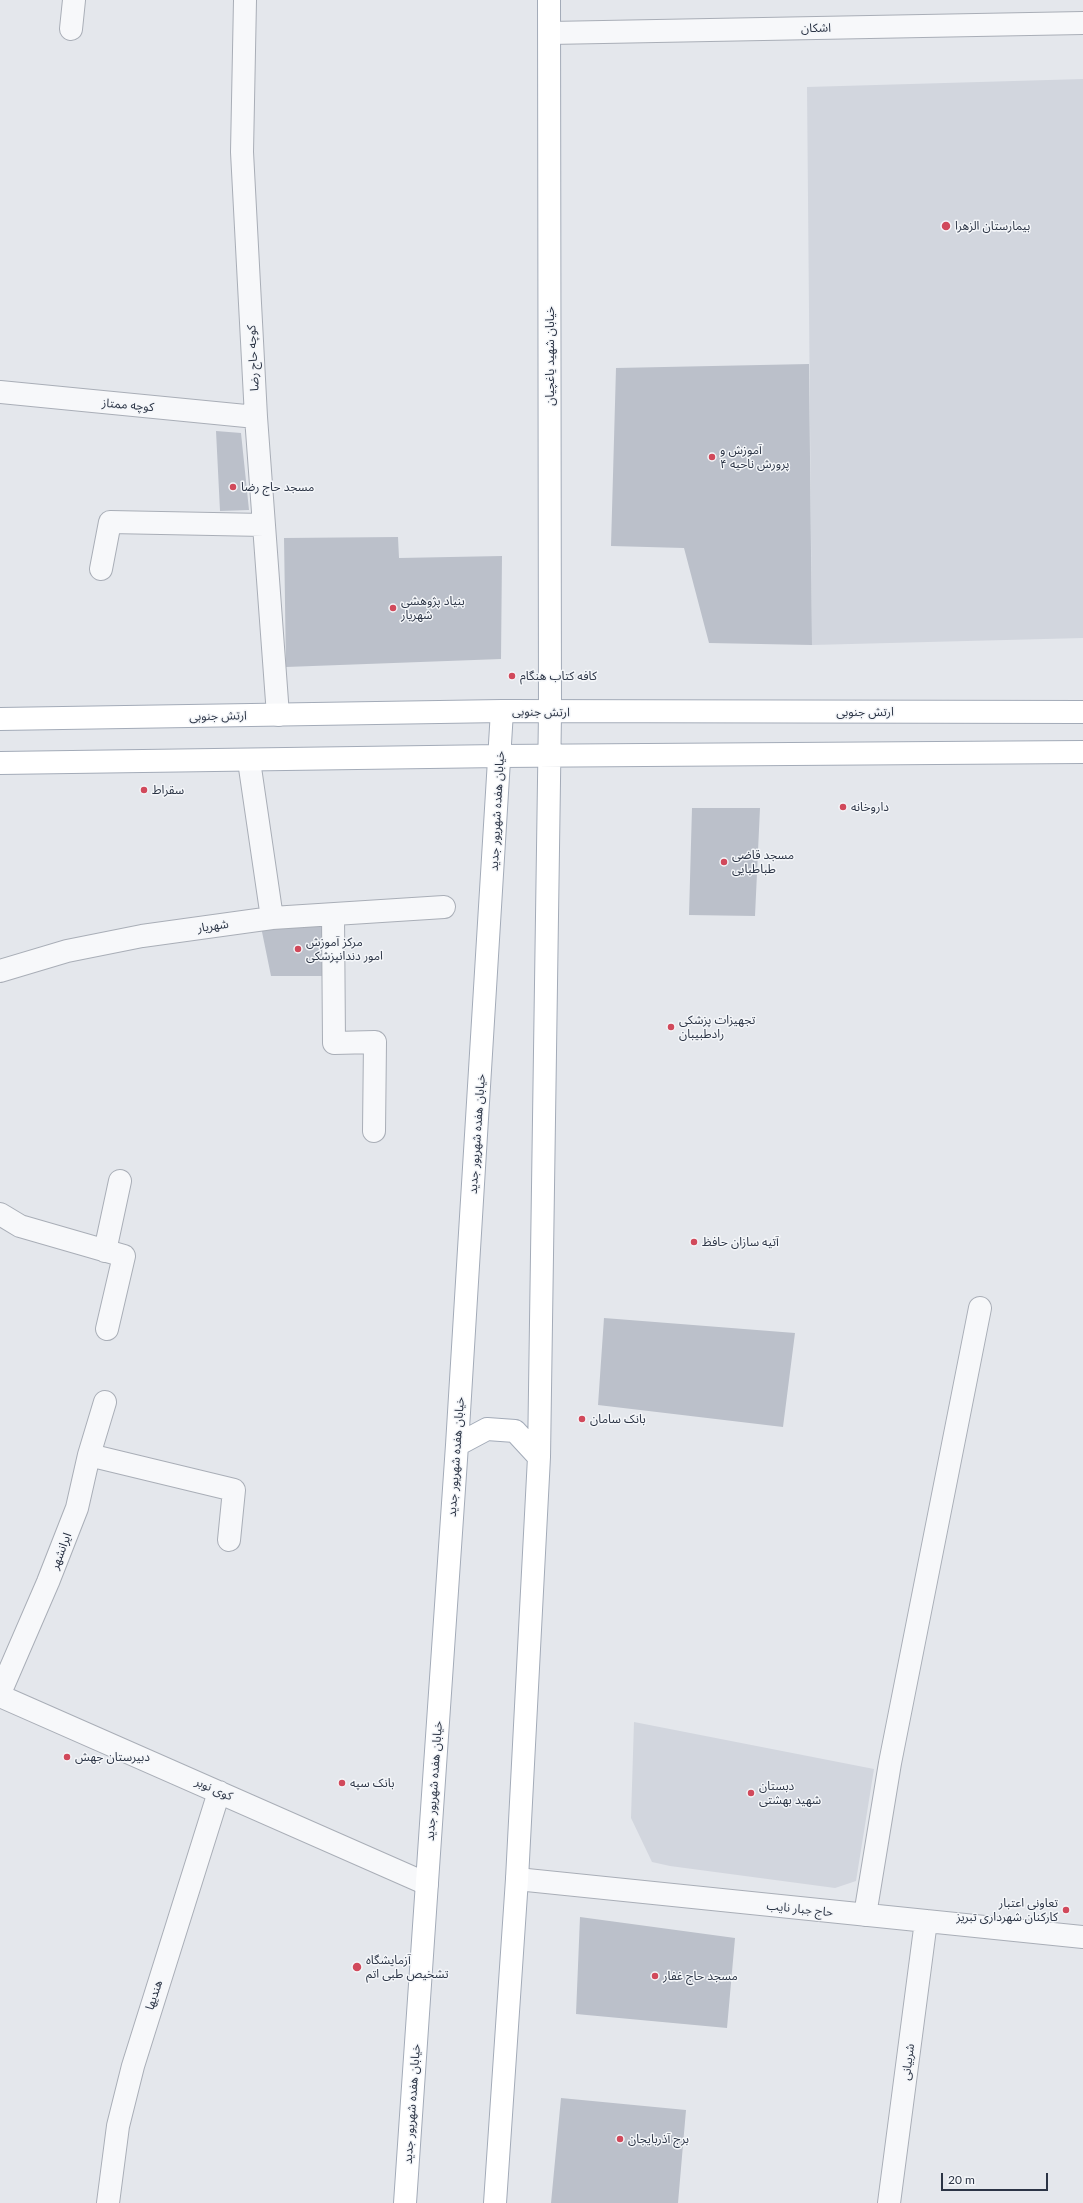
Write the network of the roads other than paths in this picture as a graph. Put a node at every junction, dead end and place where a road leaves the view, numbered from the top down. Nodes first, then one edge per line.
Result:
1 (74, 0) edge
2 (246, 0) edge
3 (549, 0) edge
4 (1083, 23) edge
5 (71, 29) dead end
6 (550, 33) junction
7 (0, 392) edge
8 (256, 417) junction
9 (264, 525) junction
10 (101, 569) dead end
11 (502, 711) junction
12 (1083, 712) edge
13 (550, 713) junction
14 (278, 715) junction
15 (0, 719) edge
16 (1083, 752) edge
17 (549, 755) junction
18 (500, 756) junction
19 (249, 761) junction
20 (0, 763) edge
21 (444, 907) dead end
22 (333, 915) junction
23 (272, 918) junction
24 (0, 972) edge
25 (374, 1131) dead end
26 (120, 1181) dead end
27 (0, 1214) edge
28 (105, 1251) junction
29 (980, 1308) dead end
30 (107, 1329) dead end
31 (105, 1402) dead end
32 (457, 1445) junction
33 (89, 1455) junction
34 (540, 1457) junction
35 (228, 1540) dead end
36 (0, 1695) edge
37 (219, 1792) junction
38 (516, 1880) junction
39 (427, 1884) junction
40 (865, 1915) junction
41 (926, 1921) junction
42 (1083, 1938) edge
43 (108, 2203) edge
44 (405, 2203) edge
45 (494, 2203) edge
46 (889, 2203) edge

1 - 5 street
2 - 8 street, کوچه حاج رضا
3 - 6 main road, خیابان شهید یاغچیان
4 - 6 street, اشکان
6 - 13 main road, خیابان شهید یاغچیان
7 - 8 street, کوچه ممتاز
8 - 9 street, کوچه حاج رضا
9 - 10 street
9 - 14 street, کوچه حاج رضا
11 - 13 main road, ارتش جنوبی
11 - 14 main road, ارتش جنوبی
11 - 18 main road, خیابان هفده شهریور جدید
12 - 13 main road, ارتش جنوبی
13 - 17 main road
14 - 15 main road, ارتش جنوبی
16 - 17 main road
17 - 18 main road
17 - 34 main road
18 - 19 main road
18 - 32 main road, خیابان هفده شهریور جدید
19 - 20 main road
19 - 23 street
21 - 22 street, شهریار
22 - 23 street, شهریار
22 - 25 street
23 - 24 street, شهریار
26 - 28 street
27 - 28 street
28 - 30 street
29 - 40 street
31 - 33 street, ایرانشهر
32 - 34 main road
32 - 39 main road, خیابان هفده شهریور جدید
33 - 35 street
33 - 36 street, ایرانشهر
34 - 38 main road
36 - 37 street, کوی نوبر
37 - 39 street, کوی نوبر
37 - 43 street, هندیها
38 - 40 street, حاج جبار نایب
38 - 45 main road
39 - 44 main road, خیابان هفده شهریور جدید
40 - 41 street, حاج جبار نایب
41 - 42 street, حاج جبار نایب
41 - 46 street, شربیانی

